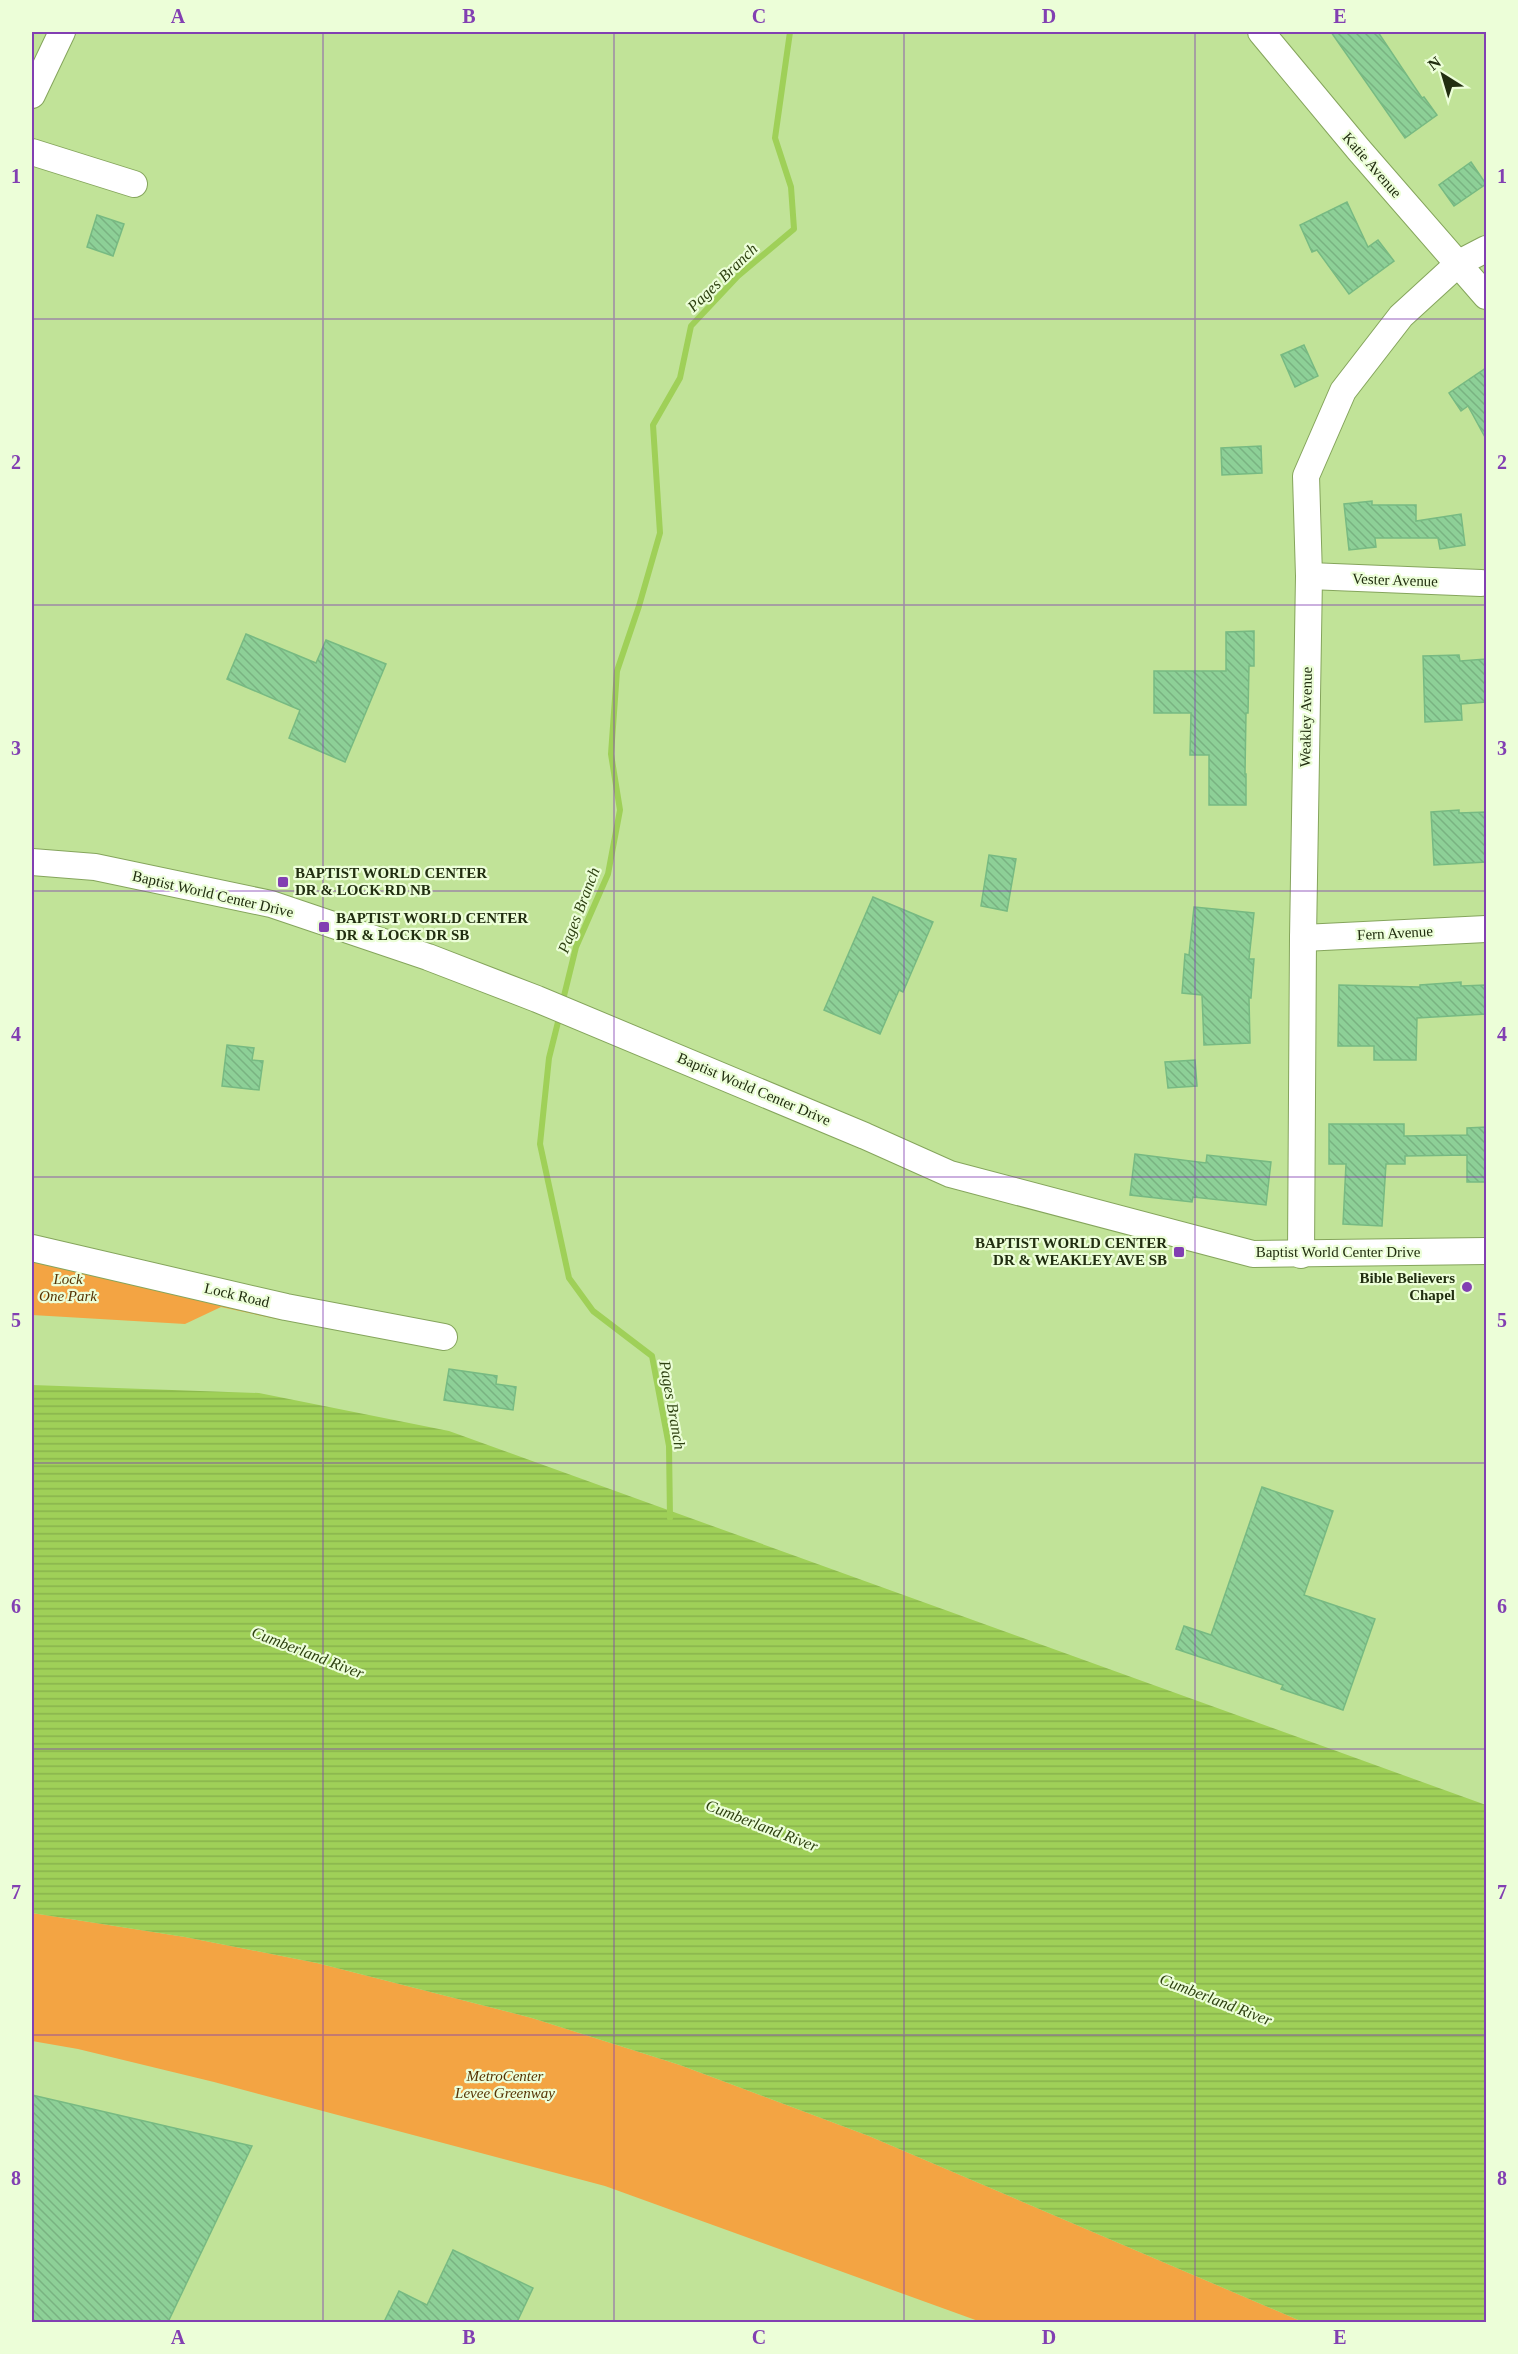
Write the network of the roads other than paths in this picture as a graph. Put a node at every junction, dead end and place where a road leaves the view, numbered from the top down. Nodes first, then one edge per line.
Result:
1 (62, 32) edge
2 (1261, 32) edge
3 (32, 95) edge
4 (32, 152) edge
5 (134, 184) dead end
6 (1486, 249) edge
7 (1459, 263) junction
8 (1486, 296) edge
9 (1309, 576) junction
10 (1481, 583) dead end
11 (32, 862) edge
12 (1486, 928) edge
13 (1303, 938) junction
14 (32, 1248) edge
15 (1486, 1251) edge
16 (1301, 1255) junction
17 (444, 1337) dead end

1 - 3 street
2 - 7 street, Katie Avenue
4 - 5 street
6 - 7 street, Weakley Avenue
7 - 8 street, Katie Avenue
7 - 9 street, Weakley Avenue
9 - 10 street, Vester Avenue
9 - 13 street, Weakley Avenue
11 - 16 street, Baptist World Center Drive
12 - 13 street, Fern Avenue
13 - 16 street, Weakley Avenue
14 - 17 street, Lock Road
15 - 16 street, Baptist World Center Drive

